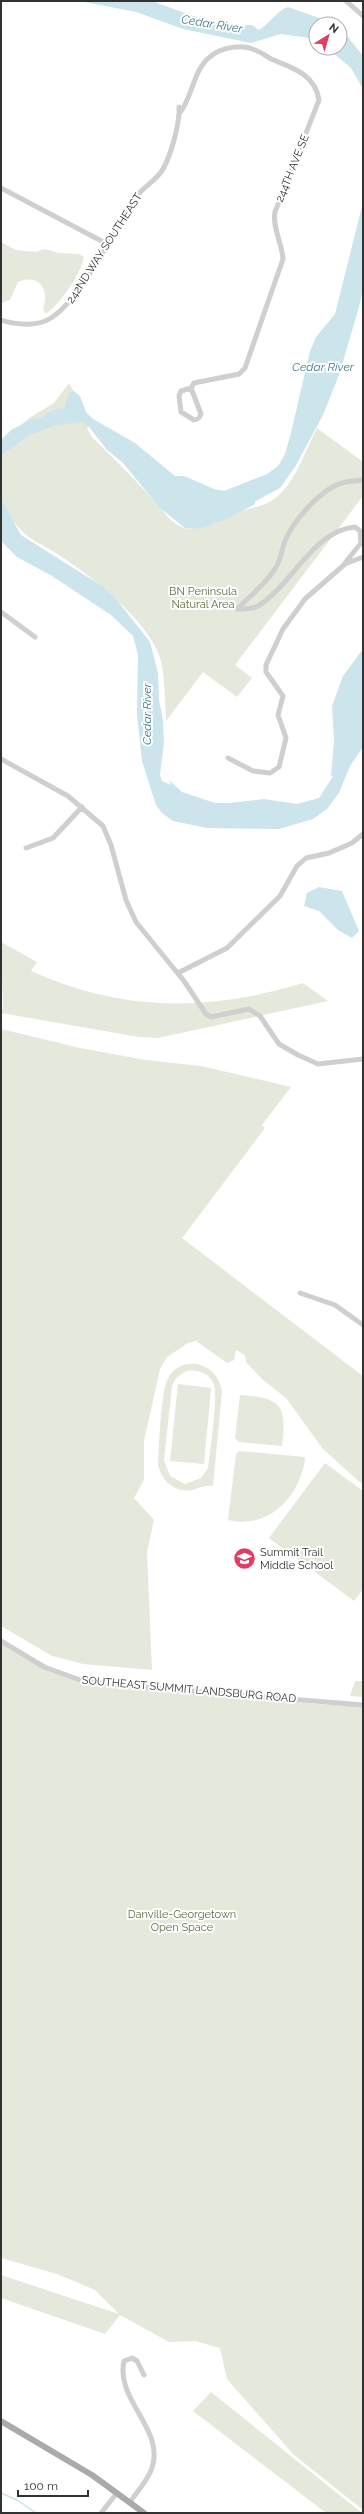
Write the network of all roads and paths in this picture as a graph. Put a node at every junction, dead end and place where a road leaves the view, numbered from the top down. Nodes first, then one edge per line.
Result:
1 (346, 1) edge
2 (363, 16) edge
3 (179, 107) dead end
4 (180, 114) junction
5 (1, 188) edge
6 (107, 244) junction
7 (1, 320) edge
8 (191, 388) junction
9 (363, 480) edge
10 (363, 557) edge
11 (345, 564) junction
12 (1, 612) edge
13 (35, 637) dead end
14 (228, 758) dead end
15 (1, 759) edge
16 (82, 807) junction
17 (363, 834) edge
18 (26, 848) dead end
19 (178, 973) junction
20 (363, 1060) edge
21 (300, 1293) dead end
22 (363, 1325) edge
23 (1, 1641) edge
24 (363, 1705) edge
25 (144, 2375) dead end
26 (1, 2421) edge
27 (117, 2493) junction
28 (130, 2502) junction
29 (101, 2513) edge
30 (144, 2513) edge

1 - 2 street
3 - 4 street, 242ND WAY SOUTHEAST
4 - 6 street, 242ND WAY SOUTHEAST
4 - 8 street, 244TH AVE SE
5 - 6 street
6 - 7 street, 242ND WAY SOUTHEAST
8 - 8 street, 244TH AVE SE
9 - 11 street
10 - 11 street
11 - 14 street
12 - 13 street
15 - 16 street
16 - 18 street
16 - 19 street
17 - 19 street
19 - 20 street
21 - 22 street
23 - 24 street, SOUTHEAST SUMMIT LANDSBURG ROAD
25 - 28 street
26 - 27 main road
27 - 28 main road
27 - 29 street
28 - 30 main road

